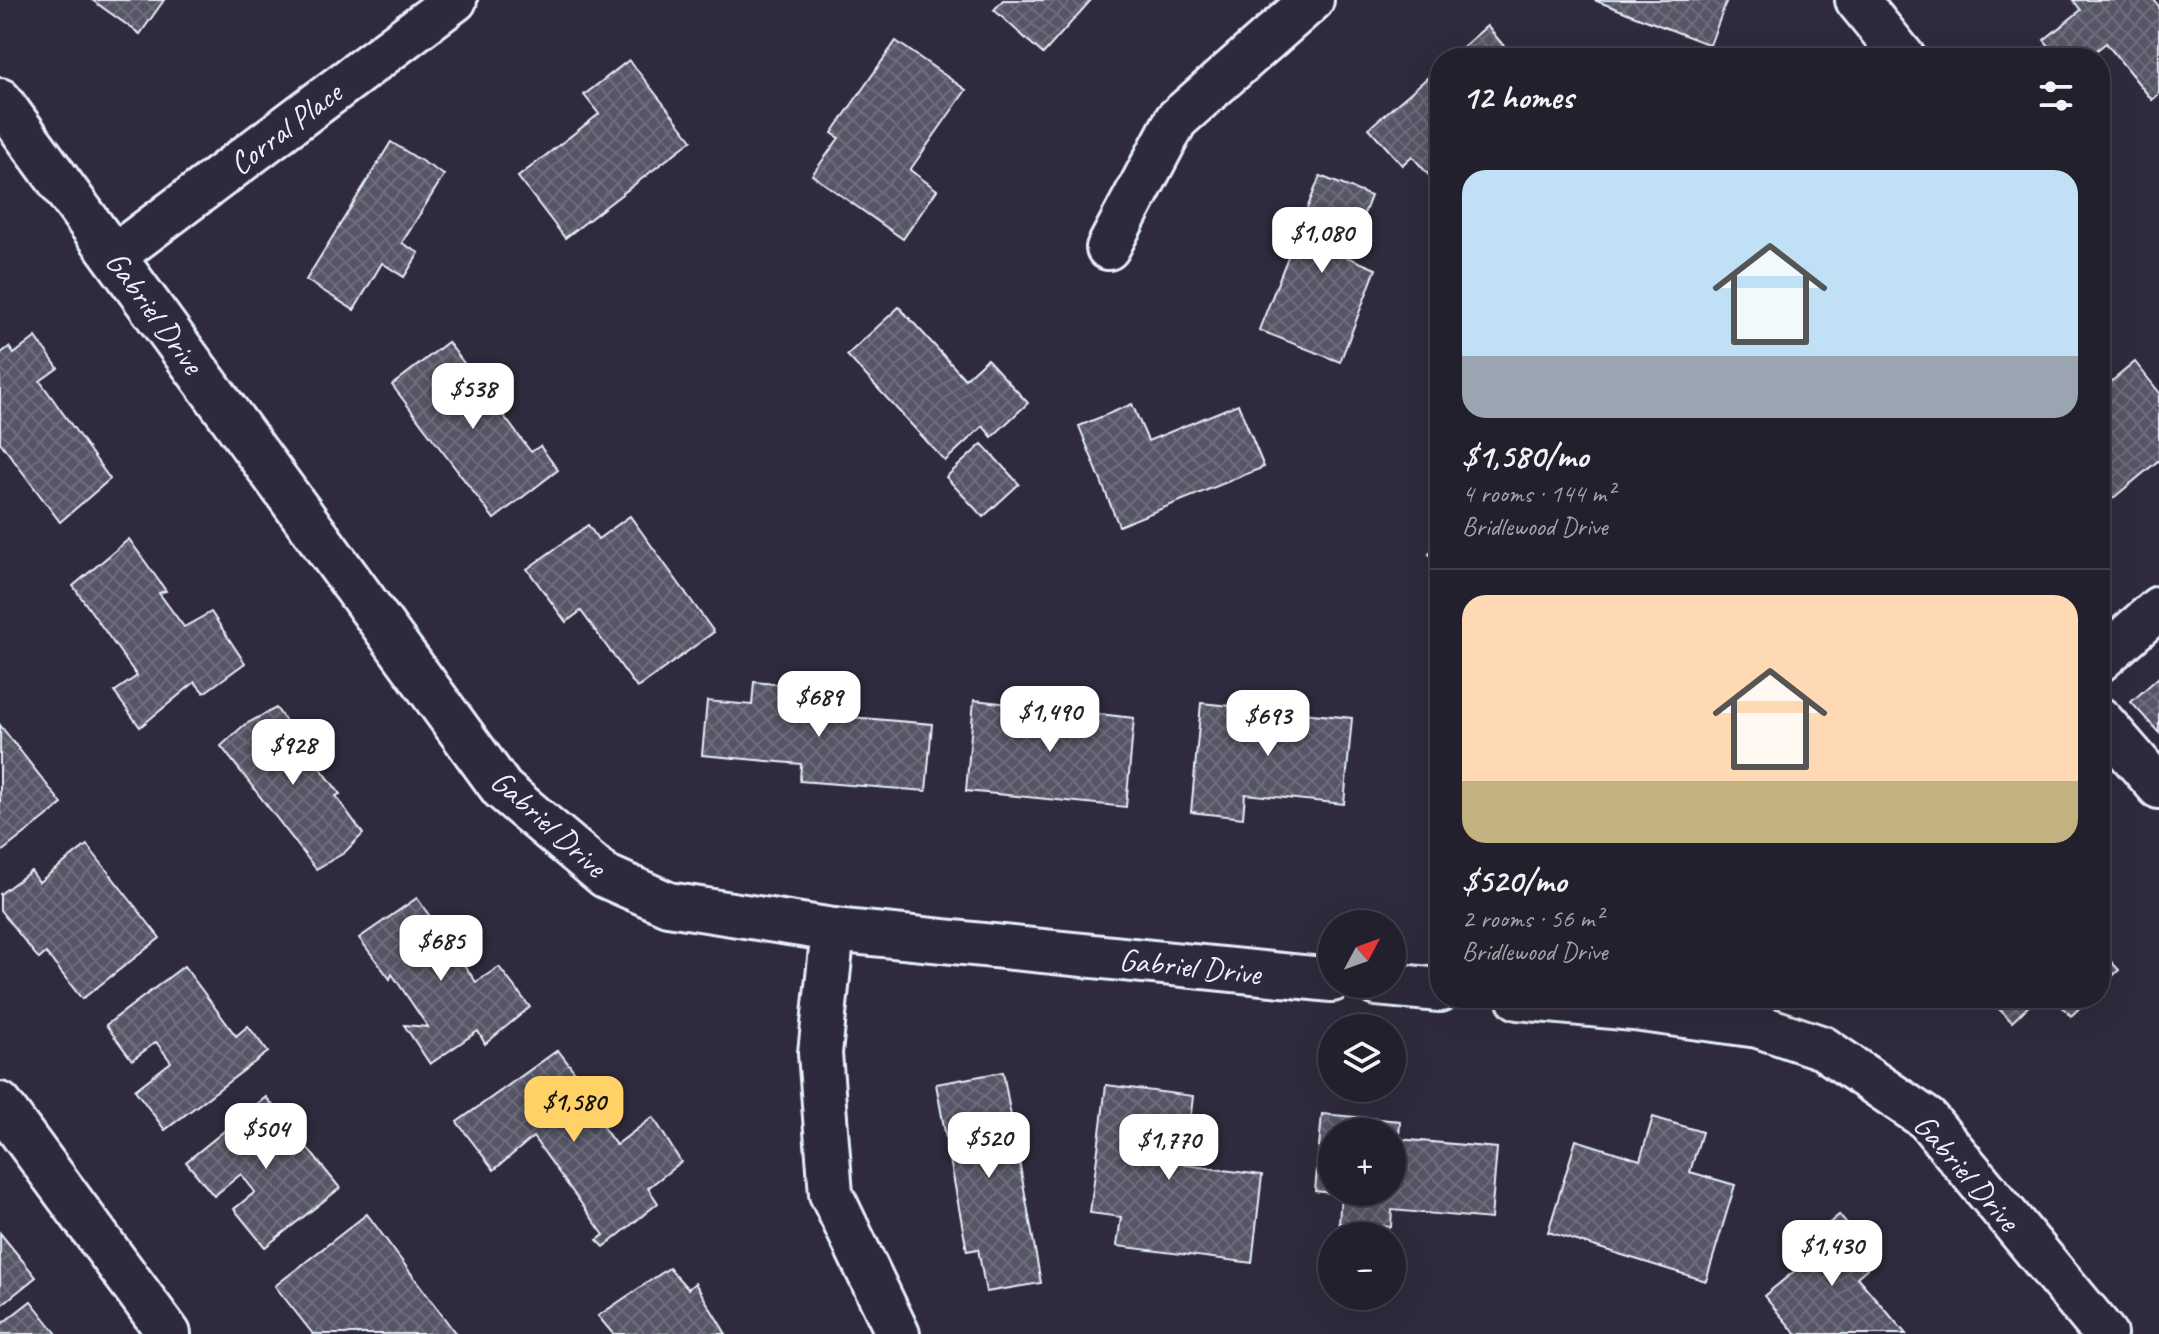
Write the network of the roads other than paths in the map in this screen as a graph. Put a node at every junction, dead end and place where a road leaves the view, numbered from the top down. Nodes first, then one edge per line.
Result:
1 (455, 0) edge
2 (1312, 0) edge
3 (1857, 0) edge
4 (1896, 48) edge
5 (0, 100) edge
6 (1108, 248) dead end
7 (114, 256) junction
8 (2159, 608) edge
9 (2110, 651) edge
10 (2110, 731) edge
11 (2159, 787) edge
12 (833, 930) junction
13 (1318, 979) edge
14 (1406, 987) edge
15 (1430, 989) edge
16 (1657, 1008) edge
17 (0, 1104) edge
18 (169, 1334) edge
19 (898, 1334) edge
20 (2105, 1334) edge

1 - 7 street, Corral Place
2 - 6 street
3 - 4 street
5 - 7 street, Gabriel Drive
7 - 12 street, Gabriel Drive
8 - 9 street
10 - 11 street
12 - 13 street, Gabriel Drive
12 - 19 street
14 - 15 street
16 - 20 street, Gabriel Drive
17 - 18 street

